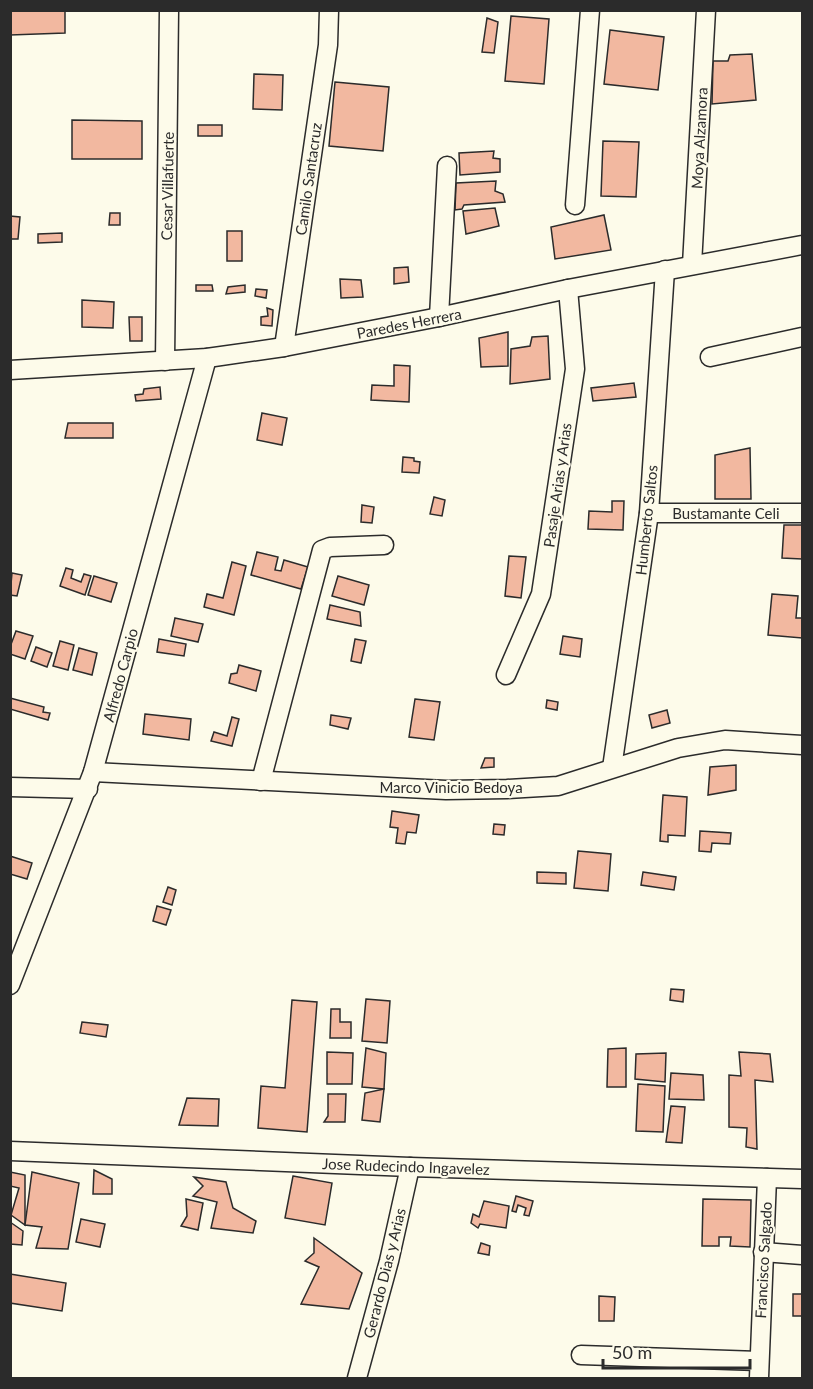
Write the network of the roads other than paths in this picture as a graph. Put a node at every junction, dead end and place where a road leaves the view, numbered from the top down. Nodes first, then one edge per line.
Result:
1 (169, 10) edge
2 (329, 10) edge
3 (590, 10) edge
4 (706, 10) edge
5 (447, 166) dead end
6 (575, 205) dead end
7 (802, 245) edge
8 (692, 265) junction
9 (665, 270) junction
10 (568, 289) junction
11 (439, 317) junction
12 (802, 337) edge
13 (284, 348) junction
14 (710, 357) dead end
15 (207, 358) junction
16 (165, 361) junction
17 (10, 370) edge
18 (649, 513) junction
19 (802, 513) edge
20 (384, 545) dead end
21 (506, 675) dead end
22 (802, 745) edge
23 (612, 768) junction
24 (91, 780) junction
25 (261, 781) junction
26 (10, 787) edge
27 (10, 986) edge
28 (10, 1151) edge
29 (410, 1167) junction
30 (766, 1178) junction
31 (802, 1179) edge
32 (763, 1252) junction
33 (802, 1255) edge
34 (581, 1355) dead end
35 (759, 1370) edge
36 (357, 1378) edge

1 - 16 street, Cesar Villafuerte
2 - 13 street, Camilo Santacruz
3 - 6 street
4 - 8 street, Moya Alzamora
5 - 11 street
7 - 8 street, Paredes Herrera
8 - 9 street, Paredes Herrera
9 - 10 street, Paredes Herrera
9 - 18 street, Humberto Saltos
10 - 11 street, Paredes Herrera
10 - 21 street, Pasaje Arias y Arias
11 - 13 street, Paredes Herrera
12 - 14 street
13 - 15 street, Paredes Herrera
15 - 16 street, Paredes Herrera
15 - 24 street, Alfredo Carpio
16 - 17 street, Paredes Herrera
18 - 19 street, Bustamante Celi
18 - 23 street, Humberto Saltos
20 - 25 street
22 - 23 street, Marco Vinicio Bedoya
23 - 25 street, Marco Vinicio Bedoya
24 - 25 street, Marco Vinicio Bedoya
24 - 26 street, Marco Vinicio Bedoya
24 - 27 street, Alfredo Carpio
28 - 29 street, Jose Rudecindo Ingavelez
29 - 30 street, Jose Rudecindo Ingavelez
29 - 36 street, Gerardo Dias y Arias
30 - 31 street, Jose Rudecindo Ingavelez
30 - 32 street, Francisco Salgado
32 - 33 street
32 - 35 street, Francisco Salgado
34 - 35 street

